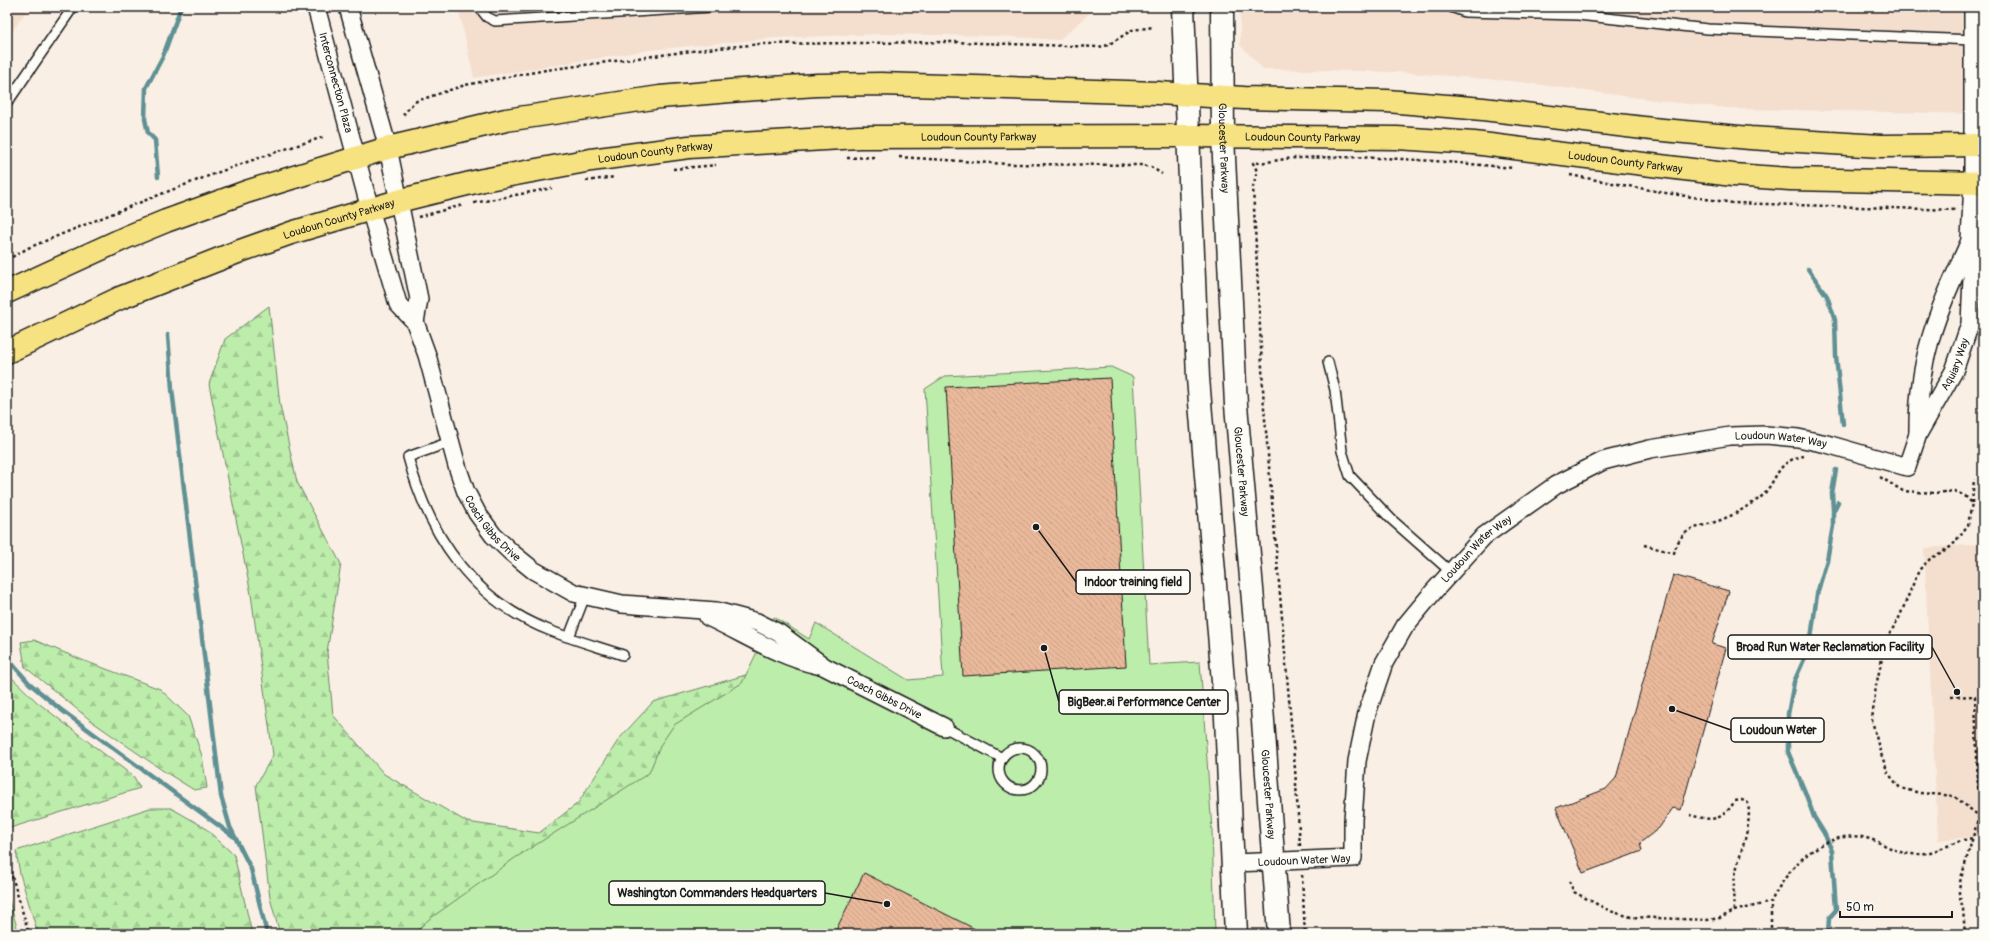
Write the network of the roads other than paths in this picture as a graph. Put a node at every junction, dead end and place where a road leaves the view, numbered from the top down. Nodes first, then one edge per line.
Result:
1 (73, 7) edge
2 (316, 7) edge
3 (348, 7) edge
4 (479, 7) edge
5 (712, 7) edge
6 (1183, 7) edge
7 (1222, 7) edge
8 (1451, 7) edge
9 (1973, 7) edge
10 (1566, 11) edge
11 (1973, 40) junction
12 (1186, 96) junction
13 (1222, 97) junction
14 (7, 103) edge
15 (1187, 136) junction
16 (1223, 137) junction
17 (1978, 145) edge
18 (388, 148) junction
19 (357, 157) junction
20 (1978, 183) edge
21 (370, 209) junction
22 (400, 211) junction
23 (1970, 239) junction
24 (7, 292) edge
25 (415, 322) junction
26 (7, 352) edge
27 (1328, 362) dead end
28 (1918, 434) junction
29 (450, 442) junction
30 (1907, 467) joint
31 (1451, 572) junction
32 (585, 596) junction
33 (569, 637) junction
34 (623, 655) dead end
35 (944, 727) joint
36 (1002, 758) junction
37 (1275, 860) junction
38 (1234, 863) junction
39 (1236, 934) edge
40 (1279, 934) edge

1 - 14 lane
2 - 19 street, Interconnection Plaza
3 - 18 street
4 - 5 lane
6 - 12 main road
7 - 13 main road, Gloucester Parkway
8 - 10 lane
9 - 11 street, Aquiary Way
10 - 11 lane
11 - 17 street, Aquiary Way
12 - 13 main road
12 - 15 main road
12 - 18 main road
13 - 16 main road, Gloucester Parkway
13 - 17 main road
15 - 16 main road, Loudoun County Parkway
15 - 22 main road, Loudoun County Parkway
15 - 38 main road
16 - 20 main road, Loudoun County Parkway
16 - 37 main road, Gloucester Parkway
17 - 20 street, Aquiary Way
18 - 19 main road
18 - 22 street, Coach Gibbs Drive
19 - 21 street, Coach Gibbs Drive
19 - 24 main road
20 - 23 street, Aquiary Way
21 - 22 main road, Loudoun County Parkway
21 - 25 street, Coach Gibbs Drive
21 - 26 main road, Loudoun County Parkway
22 - 25 street, Coach Gibbs Drive
23 - 28 street, Aquiary Way
23 - 28 street, Aquiary Way
25 - 29 street, Coach Gibbs Drive
27 - 31 lane
28 - 30 street, Aquiary Way
29 - 32 street, Coach Gibbs Drive
29 - 33 lane
30 - 31 street, Loudoun Water Way
31 - 37 street, Loudoun Water Way
32 - 33 lane
32 - 35 street, Coach Gibbs Drive
33 - 34 lane
35 - 36 lane
36 - 36 lane
37 - 38 street, Loudoun Water Way
37 - 40 main road, Gloucester Parkway
38 - 39 main road

